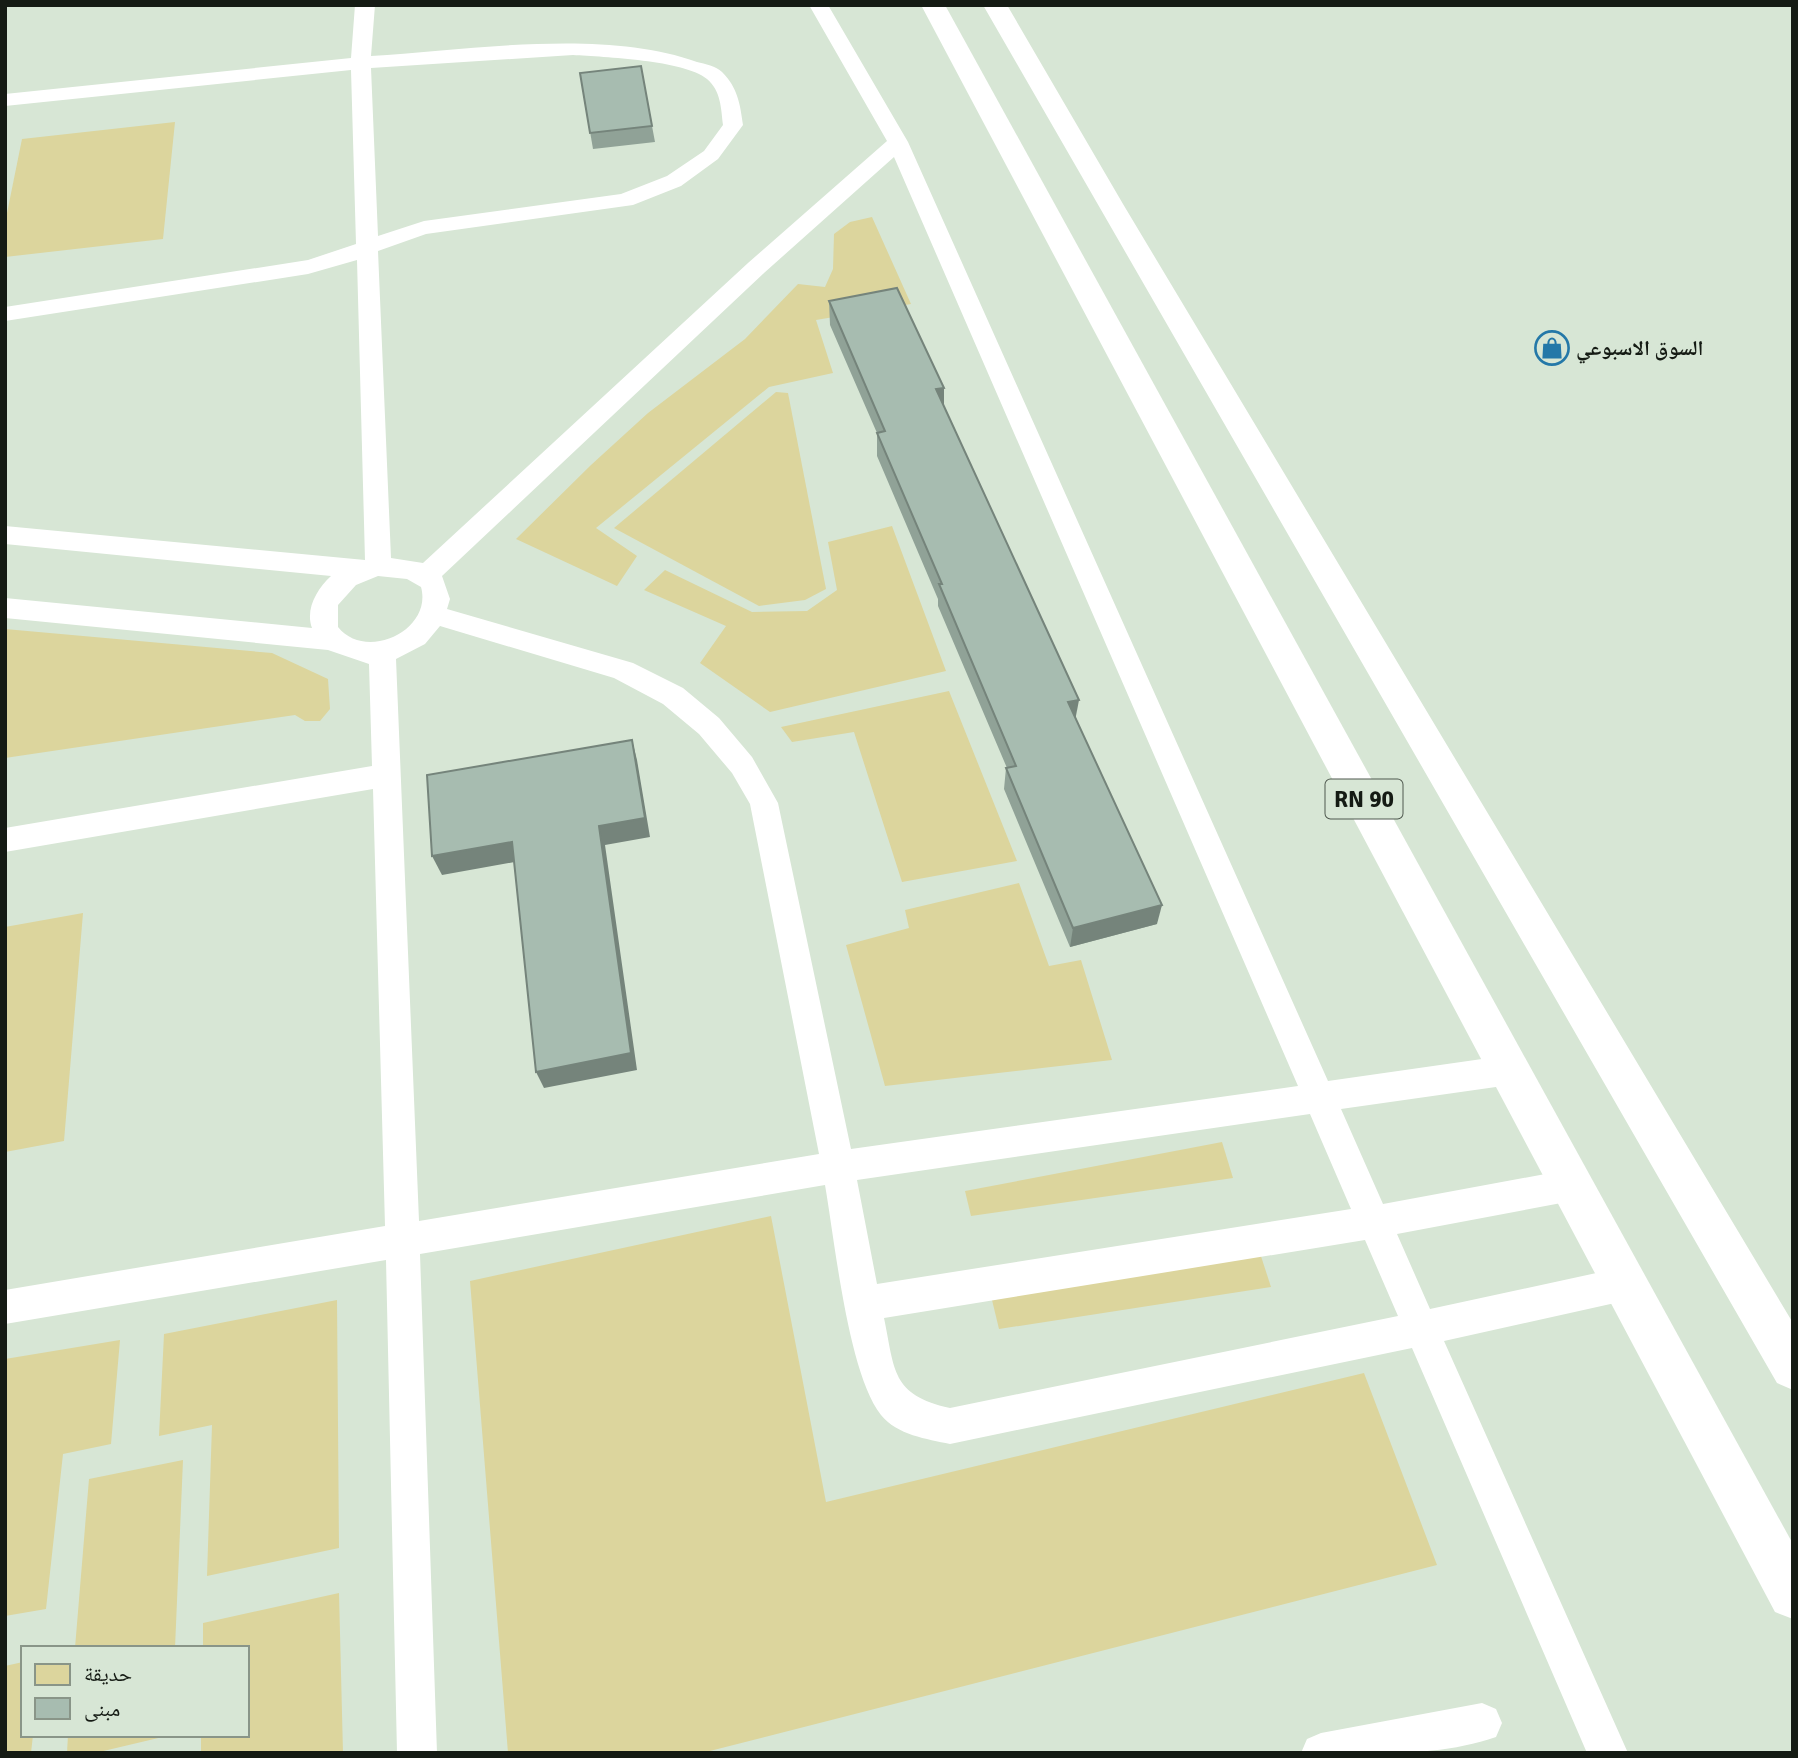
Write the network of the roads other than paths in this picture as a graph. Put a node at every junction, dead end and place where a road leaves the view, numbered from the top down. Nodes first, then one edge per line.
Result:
1 (365, 5) edge
2 (818, 5) edge
3 (933, 5) edge
4 (995, 5) edge
5 (361, 63) junction
6 (5, 100) edge
7 (898, 142) junction
8 (367, 248) junction
9 (5, 314) edge
10 (5, 535) edge
11 (370, 568) junction
12 (425, 576) junction
13 (5, 608) edge
14 (435, 615) junction
15 (333, 640) junction
16 (382, 651) junction
17 (387, 775) junction
18 (5, 840) edge
19 (1510, 1070) junction
20 (1319, 1098) junction
21 (838, 1167) junction
22 (1572, 1185) junction
23 (1374, 1222) junction
24 (403, 1242) junction
25 (1624, 1284) junction
26 (863, 1304) junction
27 (5, 1307) edge
28 (1420, 1329) junction
29 (1793, 1367) edge
30 (1793, 1594) edge
31 (1482, 1723) dead end
32 (417, 1753) edge
33 (1321, 1753) edge
34 (1608, 1753) edge

1 - 5 lane
2 - 7 lane
3 - 19 highway, RN 90
4 - 29 highway
5 - 6 lane
5 - 8 lane
5 - 8 lane
7 - 12 lane
7 - 20 lane
8 - 9 lane
8 - 11 lane
10 - 11 lane
11 - 12 lane
11 - 15 lane
12 - 14 lane
13 - 15 lane
14 - 16 lane
14 - 21 lane
15 - 16 lane
16 - 17 lane
17 - 18 lane
17 - 24 lane
19 - 20 lane
19 - 22 highway, RN 90
20 - 21 lane
20 - 23 lane
21 - 24 lane
21 - 26 lane
22 - 23 lane
22 - 25 highway, RN 90
23 - 26 lane
23 - 28 lane
24 - 27 lane
24 - 32 lane
25 - 28 lane
25 - 30 highway, RN 90
26 - 28 lane
28 - 34 lane
31 - 33 lane

